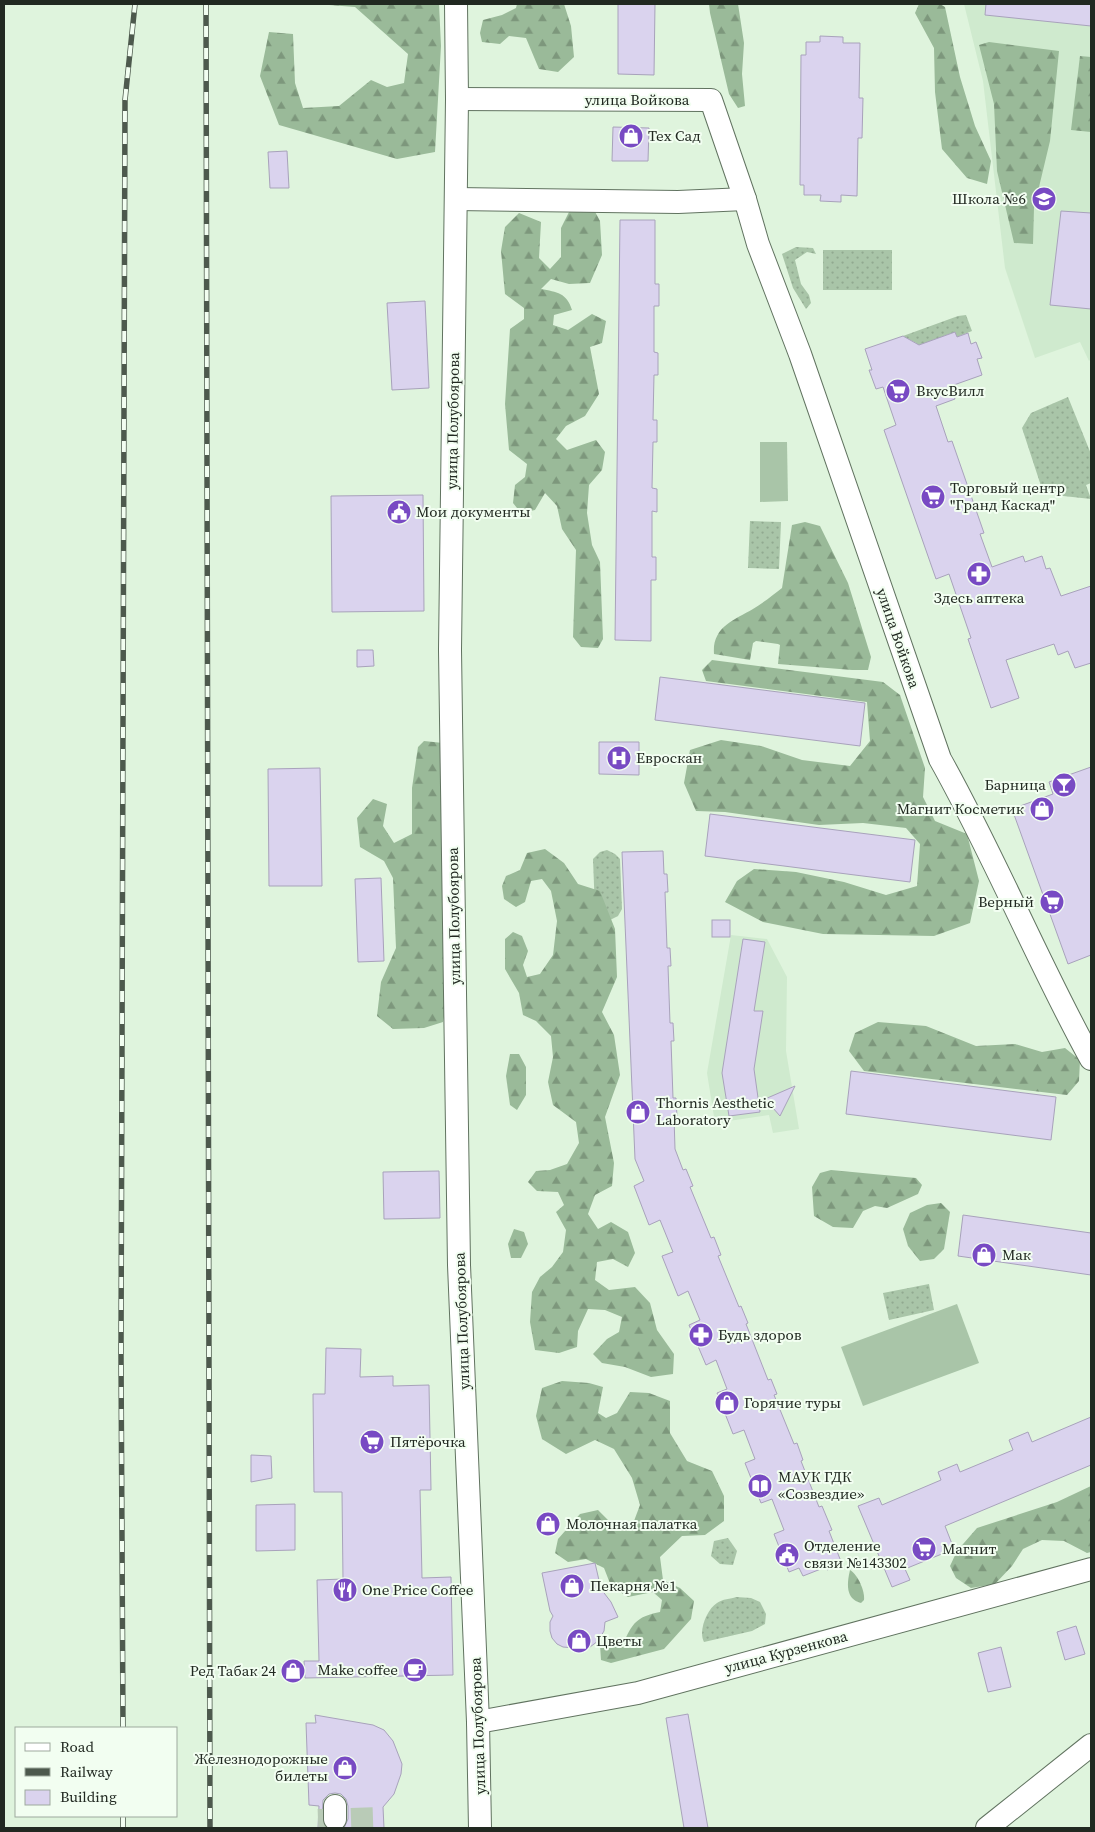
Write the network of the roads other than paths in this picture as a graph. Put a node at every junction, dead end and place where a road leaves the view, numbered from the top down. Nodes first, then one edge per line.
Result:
1 (456, 4) edge
2 (457, 99) junction
3 (456, 199) junction
4 (745, 199) junction
5 (1091, 1059) edge
6 (1091, 1569) edge
7 (478, 1722) junction
8 (1091, 1745) edge
9 (480, 1828) edge
10 (987, 1828) edge

1 - 2 street, улица Полубоярова
2 - 3 street, улица Полубоярова
2 - 4 street, улица Войкова
3 - 4 street
3 - 7 street, улица Полубоярова
4 - 5 street, улица Войкова
6 - 7 street, улица Курзенкова
7 - 9 street, улица Полубоярова
8 - 10 street

